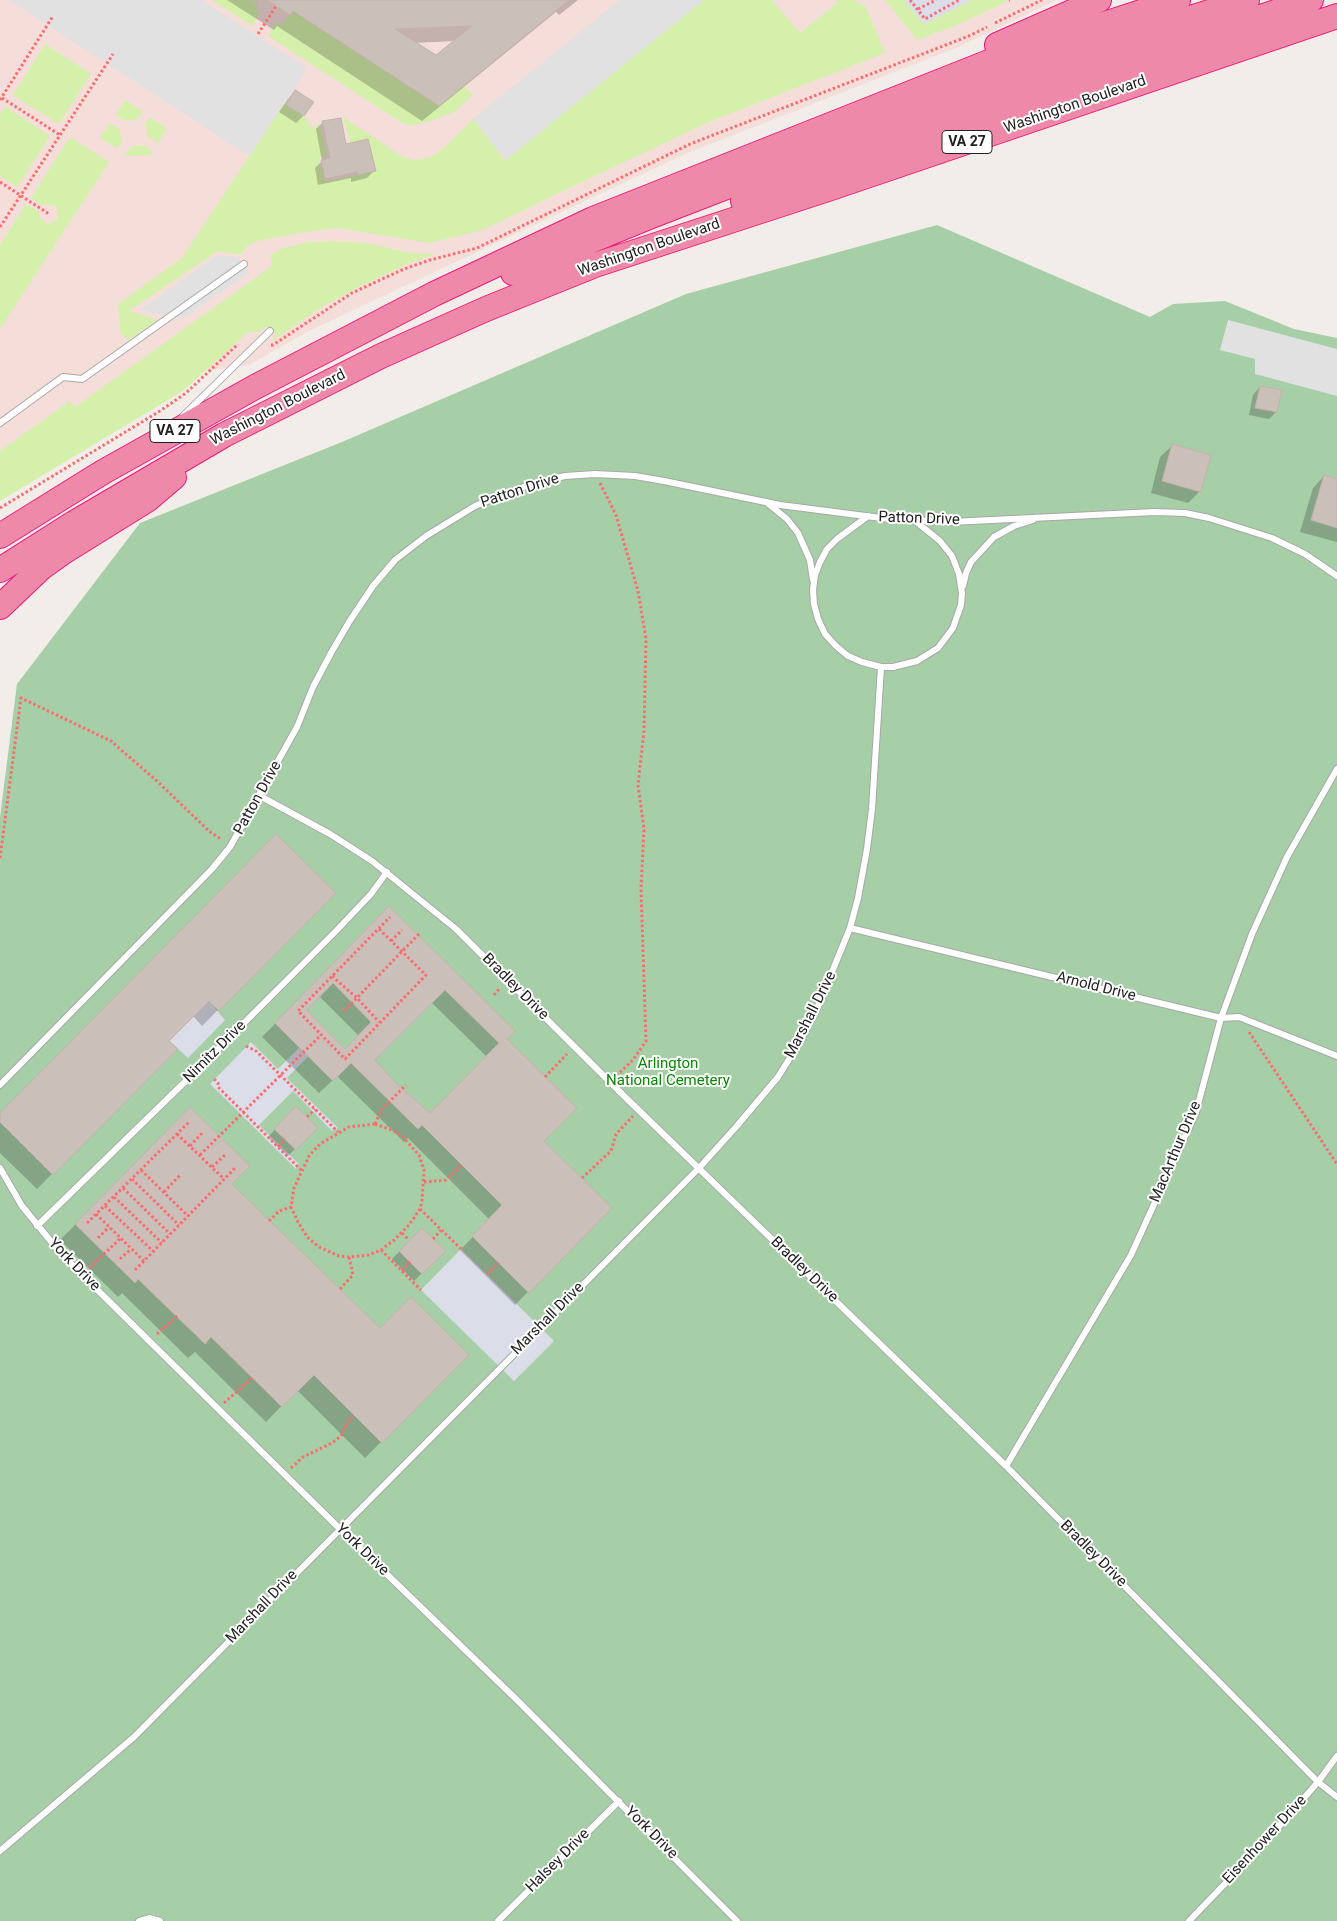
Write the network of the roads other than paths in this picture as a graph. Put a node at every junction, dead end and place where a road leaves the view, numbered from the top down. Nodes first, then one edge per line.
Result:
1 (1056, 0) edge
2 (1099, 0) edge
3 (1178, 0) edge
4 (1247, 0) edge
5 (1311, 0) edge
6 (1337, 16) edge
7 (997, 45) junction
8 (864, 111) junction
9 (244, 264) dead end
10 (595, 265) junction
11 (270, 331) dead end
12 (356, 335) junction
13 (0, 423) edge
14 (224, 436) junction
15 (152, 444) junction
16 (765, 501) junction
17 (868, 516) junction
18 (1042, 517) junction
19 (914, 520) junction
20 (0, 536) edge
21 (0, 570) edge
22 (1337, 576) edge
23 (813, 590) junction
24 (962, 593) junction
25 (0, 607) edge
26 (881, 667) junction
27 (1337, 769) edge
28 (260, 796) junction
29 (387, 872) junction
30 (850, 928) junction
31 (1221, 1018) junction
32 (1337, 1056) edge
33 (0, 1085) edge
34 (0, 1168) edge
35 (699, 1168) junction
36 (37, 1226) junction
37 (1006, 1466) junction
38 (339, 1528) junction
39 (1337, 1756) edge
40 (1318, 1782) junction
41 (1337, 1797) edge
42 (619, 1801) junction
43 (0, 1851) edge
44 (140, 1921) edge
45 (160, 1921) edge
46 (498, 1921) edge
47 (737, 1921) edge
48 (1189, 1921) edge

1 - 7 highway
2 - 7 highway
3 - 8 highway, Washington Boulevard / VA 27
4 - 12 highway
5 - 10 highway
6 - 10 highway, Washington Boulevard / VA 27
7 - 8 highway
8 - 12 highway, Washington Boulevard / VA 27
9 - 13 lane
10 - 14 highway, Washington Boulevard / VA 27
11 - 15 lane
12 - 15 highway, Washington Boulevard / VA 27
14 - 21 highway, Washington Boulevard / VA 27
14 - 25 highway
15 - 20 highway, Washington Boulevard / VA 27
16 - 17 lane, Patton Drive
16 - 23 lane
16 - 28 lane, Patton Drive
17 - 19 lane, Patton Drive
17 - 23 lane
18 - 19 lane, Patton Drive
18 - 22 lane, Patton Drive
18 - 24 lane
19 - 24 lane
23 - 26 lane
24 - 26 lane
26 - 30 lane, Marshall Drive
27 - 31 lane, MacArthur Drive
28 - 29 lane, Bradley Drive
28 - 33 lane, Patton Drive
29 - 35 lane, Bradley Drive
29 - 36 lane, Nimitz Drive
30 - 31 lane, Arnold Drive
30 - 35 lane, Marshall Drive
31 - 32 lane, Arnold Drive
31 - 37 lane, MacArthur Drive
34 - 36 lane, York Drive
35 - 37 lane, Bradley Drive
35 - 38 lane, Marshall Drive
36 - 38 lane, York Drive
37 - 40 lane, Bradley Drive
38 - 42 lane, York Drive
38 - 43 lane, Marshall Drive
39 - 40 lane, Eisenhower Drive
40 - 41 lane, Bradley Drive
40 - 48 lane, Eisenhower Drive
42 - 46 lane, Halsey Drive
42 - 47 lane, York Drive
44 - 45 lane

